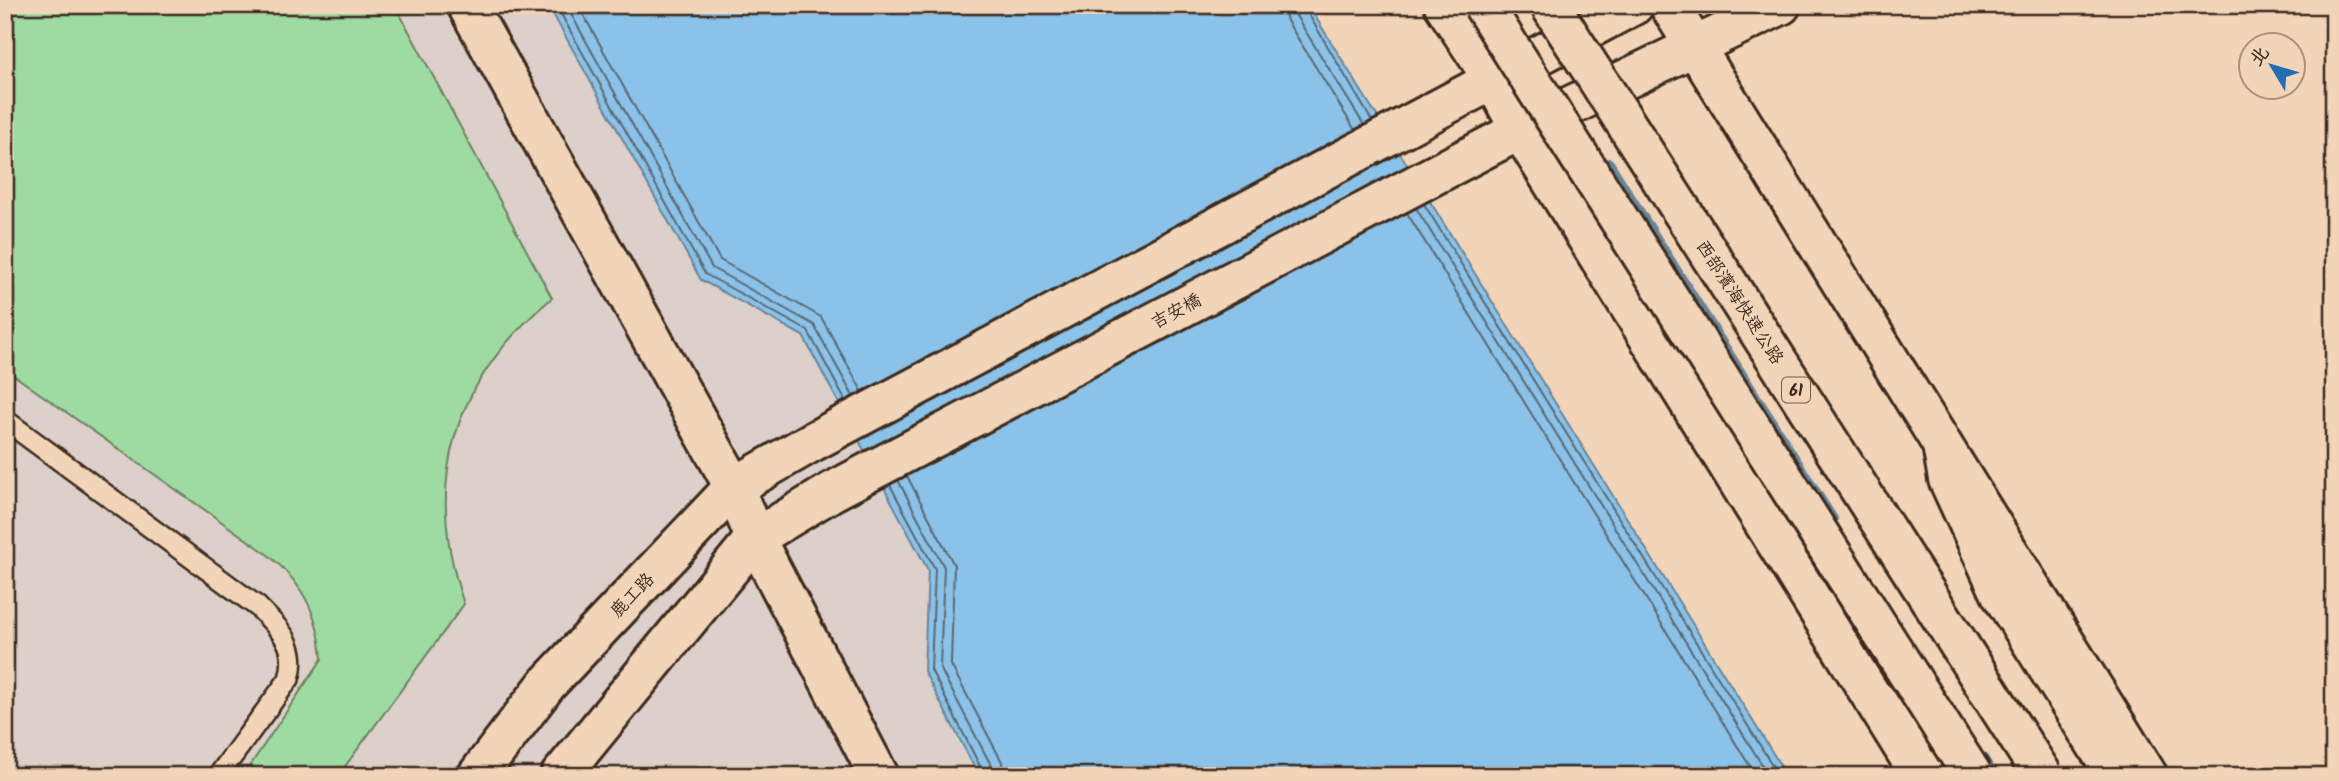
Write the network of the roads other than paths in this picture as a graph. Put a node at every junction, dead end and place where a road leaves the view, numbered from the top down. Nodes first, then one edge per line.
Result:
1 (467, 5) edge
2 (1444, 5) edge
3 (1483, 5) edge
4 (1550, 5) edge
5 (1634, 5) edge
6 (1669, 5) edge
7 (1781, 5) edge
8 (1695, 47) junction
9 (1494, 80) junction
10 (1520, 130) junction
11 (5, 420) edge
12 (1942, 445) junction
13 (734, 487) junction
14 (755, 538) junction
15 (1873, 698) junction
16 (218, 776) edge
17 (477, 776) edge
18 (560, 776) edge
19 (879, 776) edge
20 (1921, 776) edge
21 (1947, 776) edge
22 (1973, 776) edge
23 (2043, 776) edge
24 (2116, 776) edge
25 (2148, 776) edge

1 - 13 main road
2 - 9 main road
3 - 22 main road, bridge
4 - 23 main road, 西部濱海快速公路 / 61, bridge
5 - 9 main road
6 - 8 main road
7 - 8 main road, 吉安橋
8 - 10 main road, 吉安橋
8 - 12 main road
9 - 10 main road
9 - 13 main road, 鹿工路
10 - 14 main road, 吉安橋
10 - 15 main road
11 - 16 lane
12 - 24 main road
12 - 25 main road
13 - 14 main road
13 - 17 main road, 鹿工路
14 - 18 main road
14 - 19 main road
15 - 20 main road
15 - 21 main road

